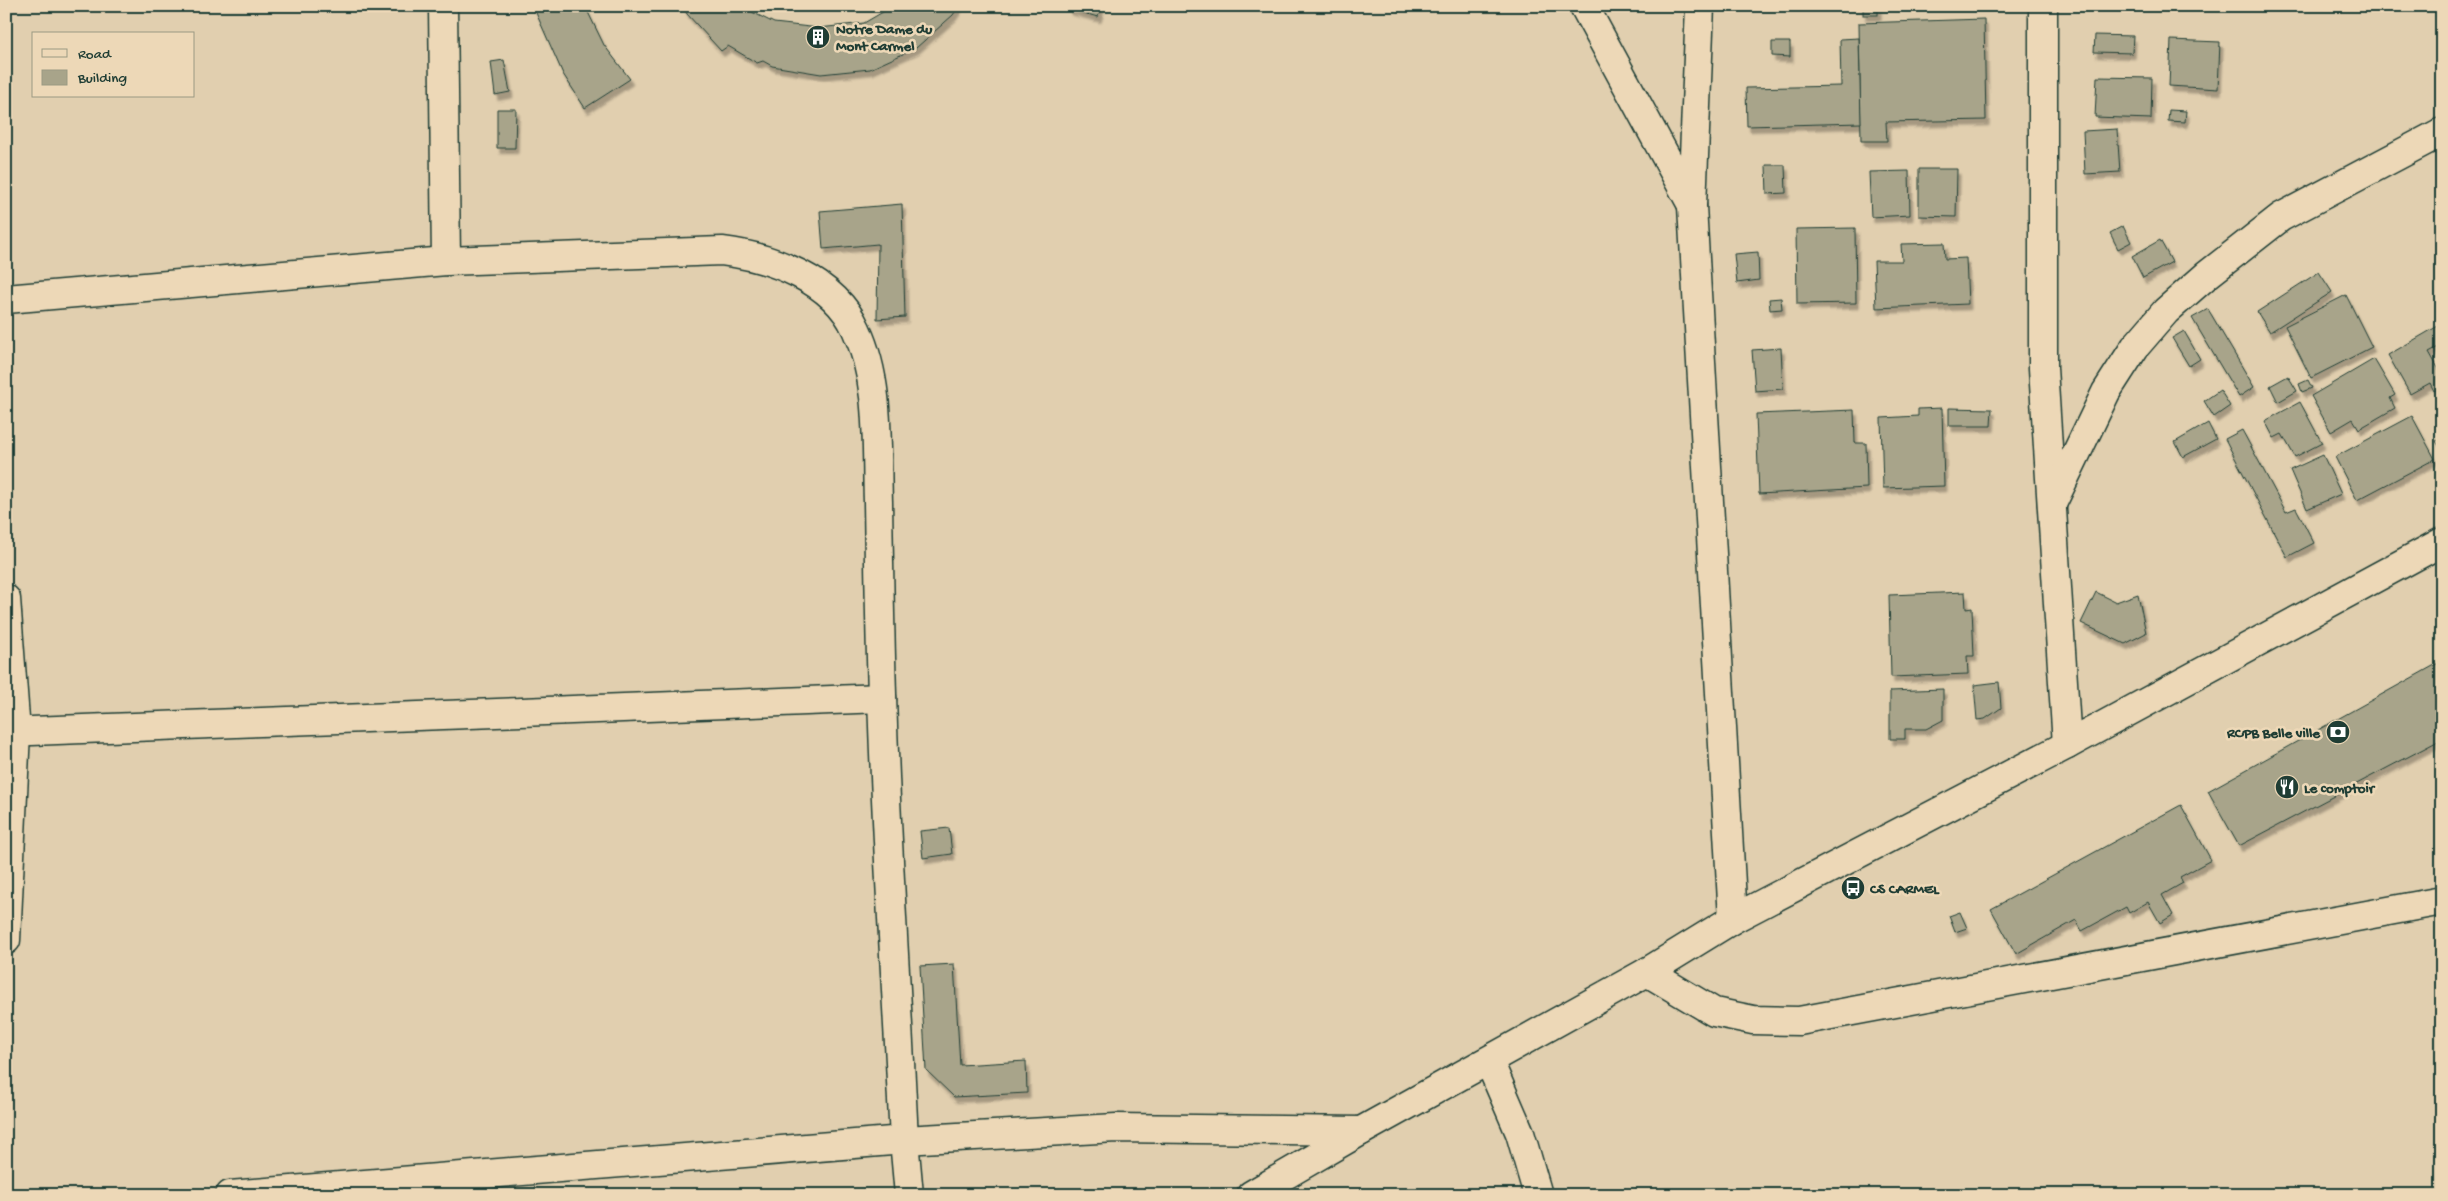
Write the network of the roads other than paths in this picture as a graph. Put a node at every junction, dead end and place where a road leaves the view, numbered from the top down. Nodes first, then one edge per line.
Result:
1 (443, 6) edge
2 (1584, 6) edge
3 (1700, 6) edge
4 (2043, 6) edge
5 (2442, 132) edge
6 (1692, 206) junction
7 (446, 261) junction
8 (6, 299) edge
9 (2052, 505) junction
10 (2442, 542) edge
11 (6, 599) edge
12 (882, 698) junction
13 (11, 732) edge
14 (2067, 745) junction
15 (2442, 901) edge
16 (1733, 919) junction
17 (6, 940) edge
18 (1647, 972) junction
19 (1489, 1061) junction
20 (1361, 1131) junction
21 (904, 1140) junction
22 (230, 1195) edge
23 (909, 1195) edge
24 (1251, 1195) edge
25 (1538, 1195) edge

1 - 7 street
2 - 6 street
3 - 6 street
4 - 9 street
5 - 9 street
6 - 16 street
7 - 8 street
7 - 12 street
9 - 14 street
10 - 14 street
11 - 13 street
12 - 13 street
12 - 21 street
13 - 17 street
14 - 16 street
15 - 18 street
16 - 18 street
18 - 19 street
19 - 20 street
19 - 25 street
20 - 21 street
20 - 24 street
21 - 22 street
21 - 23 street

